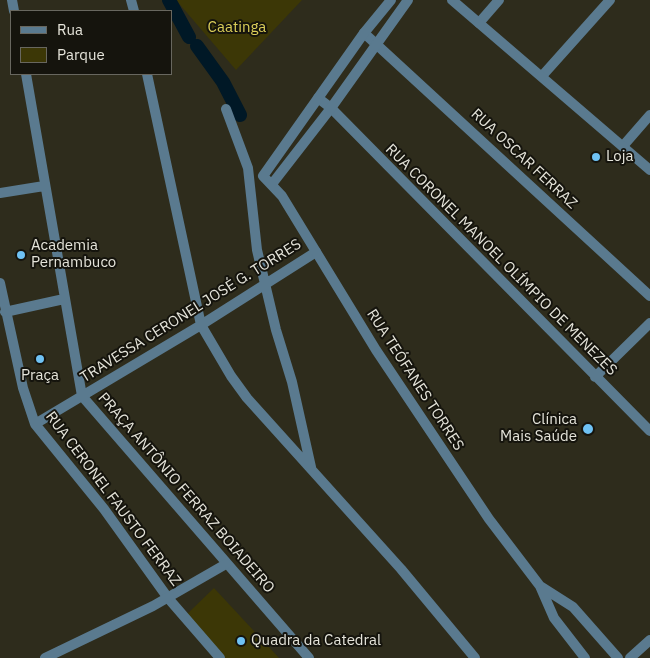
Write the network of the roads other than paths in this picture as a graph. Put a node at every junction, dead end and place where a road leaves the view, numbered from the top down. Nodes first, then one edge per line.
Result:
1 (391, 0) edge
2 (408, 0) edge
3 (452, 0) edge
4 (499, 0) edge
5 (610, 0) edge
6 (479, 23) junction
7 (364, 33) junction
8 (377, 45) junction
9 (26, 75) edge
10 (147, 75) edge
11 (542, 76) junction
12 (318, 98) junction
13 (331, 108) junction
14 (226, 109) dead end
15 (650, 116) edge
16 (623, 146) junction
17 (248, 168) junction
18 (650, 170) edge
19 (263, 176) junction
20 (272, 184) junction
21 (44, 186) junction
22 (0, 193) edge
23 (316, 252) junction
24 (0, 283) edge
25 (264, 284) junction
26 (650, 296) edge
27 (64, 299) junction
28 (5, 312) junction
29 (650, 323) edge
30 (201, 325) junction
31 (594, 377) junction
32 (82, 396) junction
33 (35, 424) junction
34 (650, 431) edge
35 (311, 468) junction
36 (226, 564) junction
37 (540, 586) junction
38 (168, 598) junction
39 (650, 640) edge
40 (45, 658) edge
41 (220, 658) edge
42 (309, 658) edge
43 (475, 658) edge
44 (585, 658) edge
45 (618, 658) edge
46 (630, 658) edge

1 - 7 street
2 - 8 street
3 - 6 street
4 - 6 street
5 - 11 street
6 - 11 street
7 - 8 street, RUA OSCAR FERRAZ
7 - 12 street
8 - 13 street
8 - 26 street, RUA OSCAR FERRAZ
9 - 21 street, PRAÇA ANTÔNIO FERRAZ BOIADEIRO
10 - 30 street
11 - 16 street
12 - 13 street, RUA CORONEL MANOEL OLÍMPIO DE MENEZES
12 - 19 street
13 - 20 street
13 - 31 street, RUA CORONEL MANOEL OLÍMPIO DE MENEZES
14 - 17 street
15 - 16 street
16 - 18 street
17 - 19 street, RUA TEÓFANES TORRES
17 - 25 street
19 - 20 street, RUA TEÓFANES TORRES
20 - 23 street, RUA TEÓFANES TORRES
21 - 22 street
21 - 27 street, PRAÇA ANTÔNIO FERRAZ BOIADEIRO
23 - 25 street, TRAVESSA CERONEL JOSÉ G. TORRES
23 - 37 street, RUA TEÓFANES TORRES
24 - 28 street, RUA CERONEL FAUSTO FERRAZ
25 - 30 street, TRAVESSA CERONEL JOSÉ G. TORRES
25 - 35 street
27 - 28 street
27 - 32 street, PRAÇA ANTÔNIO FERRAZ BOIADEIRO
28 - 33 street, RUA CERONEL FAUSTO FERRAZ
29 - 31 street
30 - 32 street, TRAVESSA CERONEL JOSÉ G. TORRES
30 - 35 street
31 - 34 street, RUA CORONEL MANOEL OLÍMPIO DE MENEZES
32 - 33 street, TRAVESSA CERONEL JOSÉ G. TORRES
32 - 36 street, PRAÇA ANTÔNIO FERRAZ BOIADEIRO
33 - 38 street, RUA CERONEL FAUSTO FERRAZ
35 - 43 street
36 - 38 street
36 - 42 street, PRAÇA ANTÔNIO FERRAZ BOIADEIRO
37 - 44 street
37 - 45 street
38 - 40 street
38 - 41 street, RUA CERONEL FAUSTO FERRAZ
39 - 46 street

